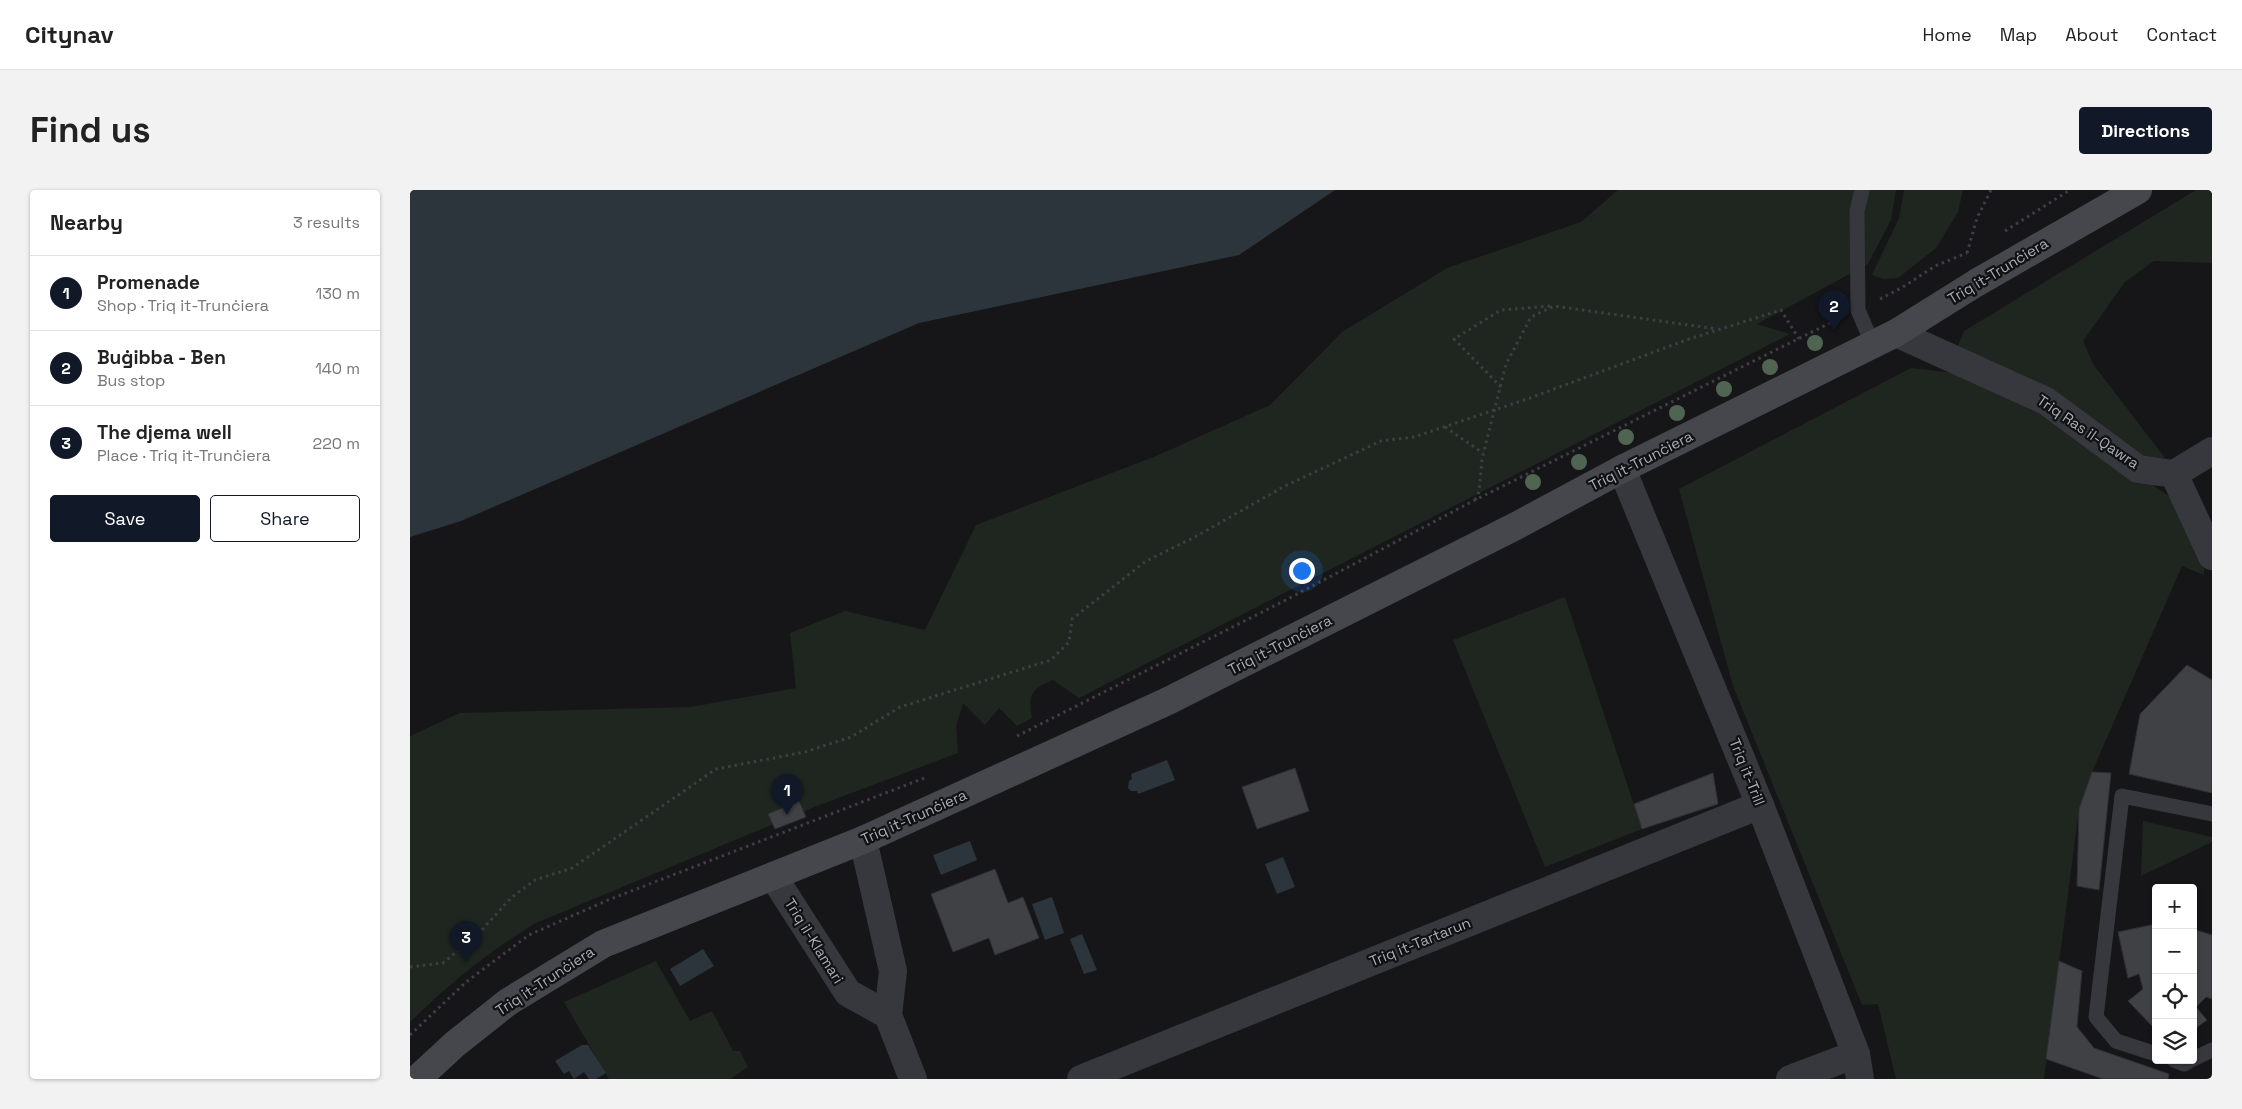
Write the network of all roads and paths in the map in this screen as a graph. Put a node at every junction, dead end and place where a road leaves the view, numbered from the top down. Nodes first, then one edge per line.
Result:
1 (1862, 190) edge
2 (1991, 190) edge
3 (2070, 190) edge
4 (2138, 190) edge
5 (1997, 236) dead end
6 (1975, 249) dead end
7 (1967, 253) junction
8 (1554, 306) junction
9 (1858, 310) junction
10 (1720, 329) junction
11 (1799, 339) junction
12 (1884, 339) junction
13 (1501, 388) junction
14 (1496, 410) junction
15 (1444, 427) junction
16 (2212, 451) edge
17 (1484, 453) junction
18 (1622, 469) junction
19 (2174, 474) junction
20 (1475, 500) junction
21 (2212, 556) edge
22 (1014, 738) dead end
23 (928, 777) dead end
24 (1760, 805) junction
25 (2212, 814) edge
26 (863, 840) junction
27 (773, 876) junction
28 (410, 967) edge
29 (888, 1015) junction
30 (410, 1035) edge
31 (455, 1044) junction
32 (2212, 1050) edge
33 (2152, 1053) edge
34 (2197, 1058) edge
35 (1858, 1066) edge
36 (417, 1079) edge
37 (433, 1079) edge
38 (913, 1079) edge
39 (1081, 1079) edge
40 (1790, 1079) edge

1 - 9 lane
2 - 7 path
3 - 5 path
4 - 12 street, Triq it-Trunċiera
6 - 7 path
7 - 9 path
8 - 10 path
8 - 13 path
8 - 13 path
9 - 11 path
9 - 12 lane
10 - 11 path
10 - 14 path
11 - 20 path
12 - 18 street, Triq it-Trunċiera
12 - 19 street, Triq Ras il-Qawra
13 - 14 path
14 - 15 path
14 - 17 path
15 - 17 path
15 - 28 path
16 - 19 street
17 - 20 path
18 - 24 street, Triq it-Trill
18 - 26 street, Triq it-Trunċiera
19 - 21 street
20 - 22 path
23 - 30 path
24 - 35 street, Triq it-Trill
24 - 39 street, Triq it-Tartarun
25 - 33 lane
26 - 27 street, Triq it-Trunċiera
26 - 29 street
27 - 29 street, Triq il-Klamari
27 - 31 street, Triq it-Trunċiera
29 - 38 street
31 - 36 street, Triq it-Trunċiera
31 - 37 street
32 - 34 lane
35 - 40 street

